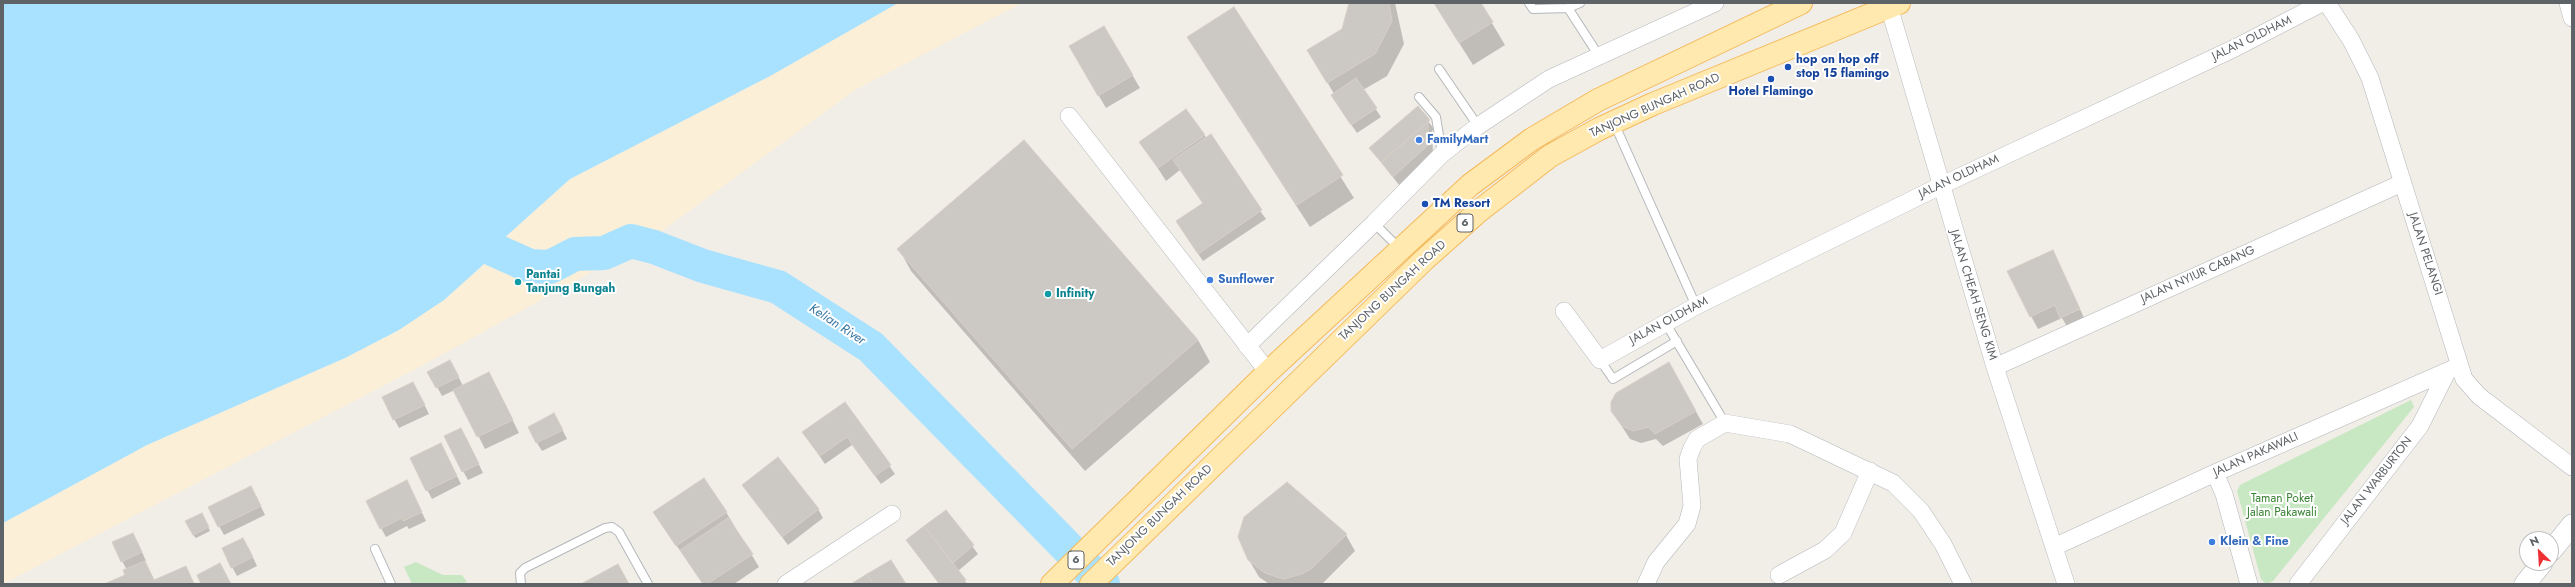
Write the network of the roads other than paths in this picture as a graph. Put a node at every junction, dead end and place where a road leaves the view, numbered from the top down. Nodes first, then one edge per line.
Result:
1 (1529, 3) edge
2 (1580, 3) edge
3 (1715, 3) edge
4 (1801, 3) edge
5 (2322, 3) edge
6 (2327, 3) edge
7 (2568, 3) edge
8 (1892, 4) edge
9 (1568, 8) junction
10 (2572, 18) edge
11 (1599, 56) junction
12 (1439, 69) dead end
13 (1419, 97) dead end
14 (1069, 116) dead end
15 (1614, 123) junction
16 (1478, 126) junction
17 (1442, 154) junction
18 (2402, 183) junction
19 (1940, 186) junction
20 (1374, 223) junction
21 (1400, 249) junction
22 (1696, 306) junction
23 (1564, 311) dead end
24 (1665, 322) junction
25 (1677, 341) junction
26 (1247, 346) junction
27 (1600, 360) junction
28 (1995, 367) junction
29 (2453, 369) junction
30 (1268, 372) junction
31 (1725, 423) junction
32 (2572, 467) edge
33 (1870, 471) junction
34 (2215, 473) junction
35 (892, 514) dead end
36 (2572, 525) edge
37 (2559, 541) edge
38 (2054, 547) junction
39 (375, 549) dead end
40 (2536, 571) edge
41 (1779, 575) dead end
42 (1053, 583) edge
43 (391, 584) edge
44 (521, 584) edge
45 (648, 584) edge
46 (786, 584) edge
47 (1091, 584) edge
48 (1646, 584) edge
49 (1963, 584) edge
50 (2066, 584) edge
51 (2248, 584) edge
52 (2298, 584) edge
53 (2525, 584) edge

1 - 9 lane
2 - 9 lane
3 - 11 street
4 - 21 main road, 6
5 - 19 street, JALAN OLDHAM
6 - 18 street, JALAN PELANGI
7 - 10 street
8 - 15 main road, TANJONG BUNGAH ROAD / 6
8 - 19 street, JALAN CHEAH SENG KIM
9 - 11 lane
11 - 16 street
12 - 16 lane
13 - 17 lane
14 - 26 street
15 - 22 lane
15 - 47 main road, TANJONG BUNGAH ROAD / 6
16 - 17 street
17 - 20 street
18 - 28 street, JALAN NYIUR CABANG
18 - 29 street, JALAN PELANGI
19 - 22 street, JALAN OLDHAM
19 - 28 street, JALAN CHEAH SENG KIM
20 - 21 lane
20 - 26 street
21 - 30 main road, 6
22 - 24 street, JALAN OLDHAM
23 - 27 street
24 - 25 lane
24 - 27 street, JALAN OLDHAM
25 - 27 lane
25 - 31 lane
26 - 30 street
28 - 38 street, JALAN CHEAH SENG KIM
29 - 32 street, JALAN PELANGI
29 - 34 street, JALAN PAKAWALI
29 - 52 street, JALAN WARBURTON
30 - 42 main road, 6
31 - 33 street
31 - 48 street
33 - 41 street
33 - 49 street
34 - 38 street, JALAN PAKAWALI
34 - 51 street
35 - 46 street
36 - 37 street
38 - 50 street, JALAN CHEAH SENG KIM
39 - 43 lane
40 - 53 street
44 - 45 lane

